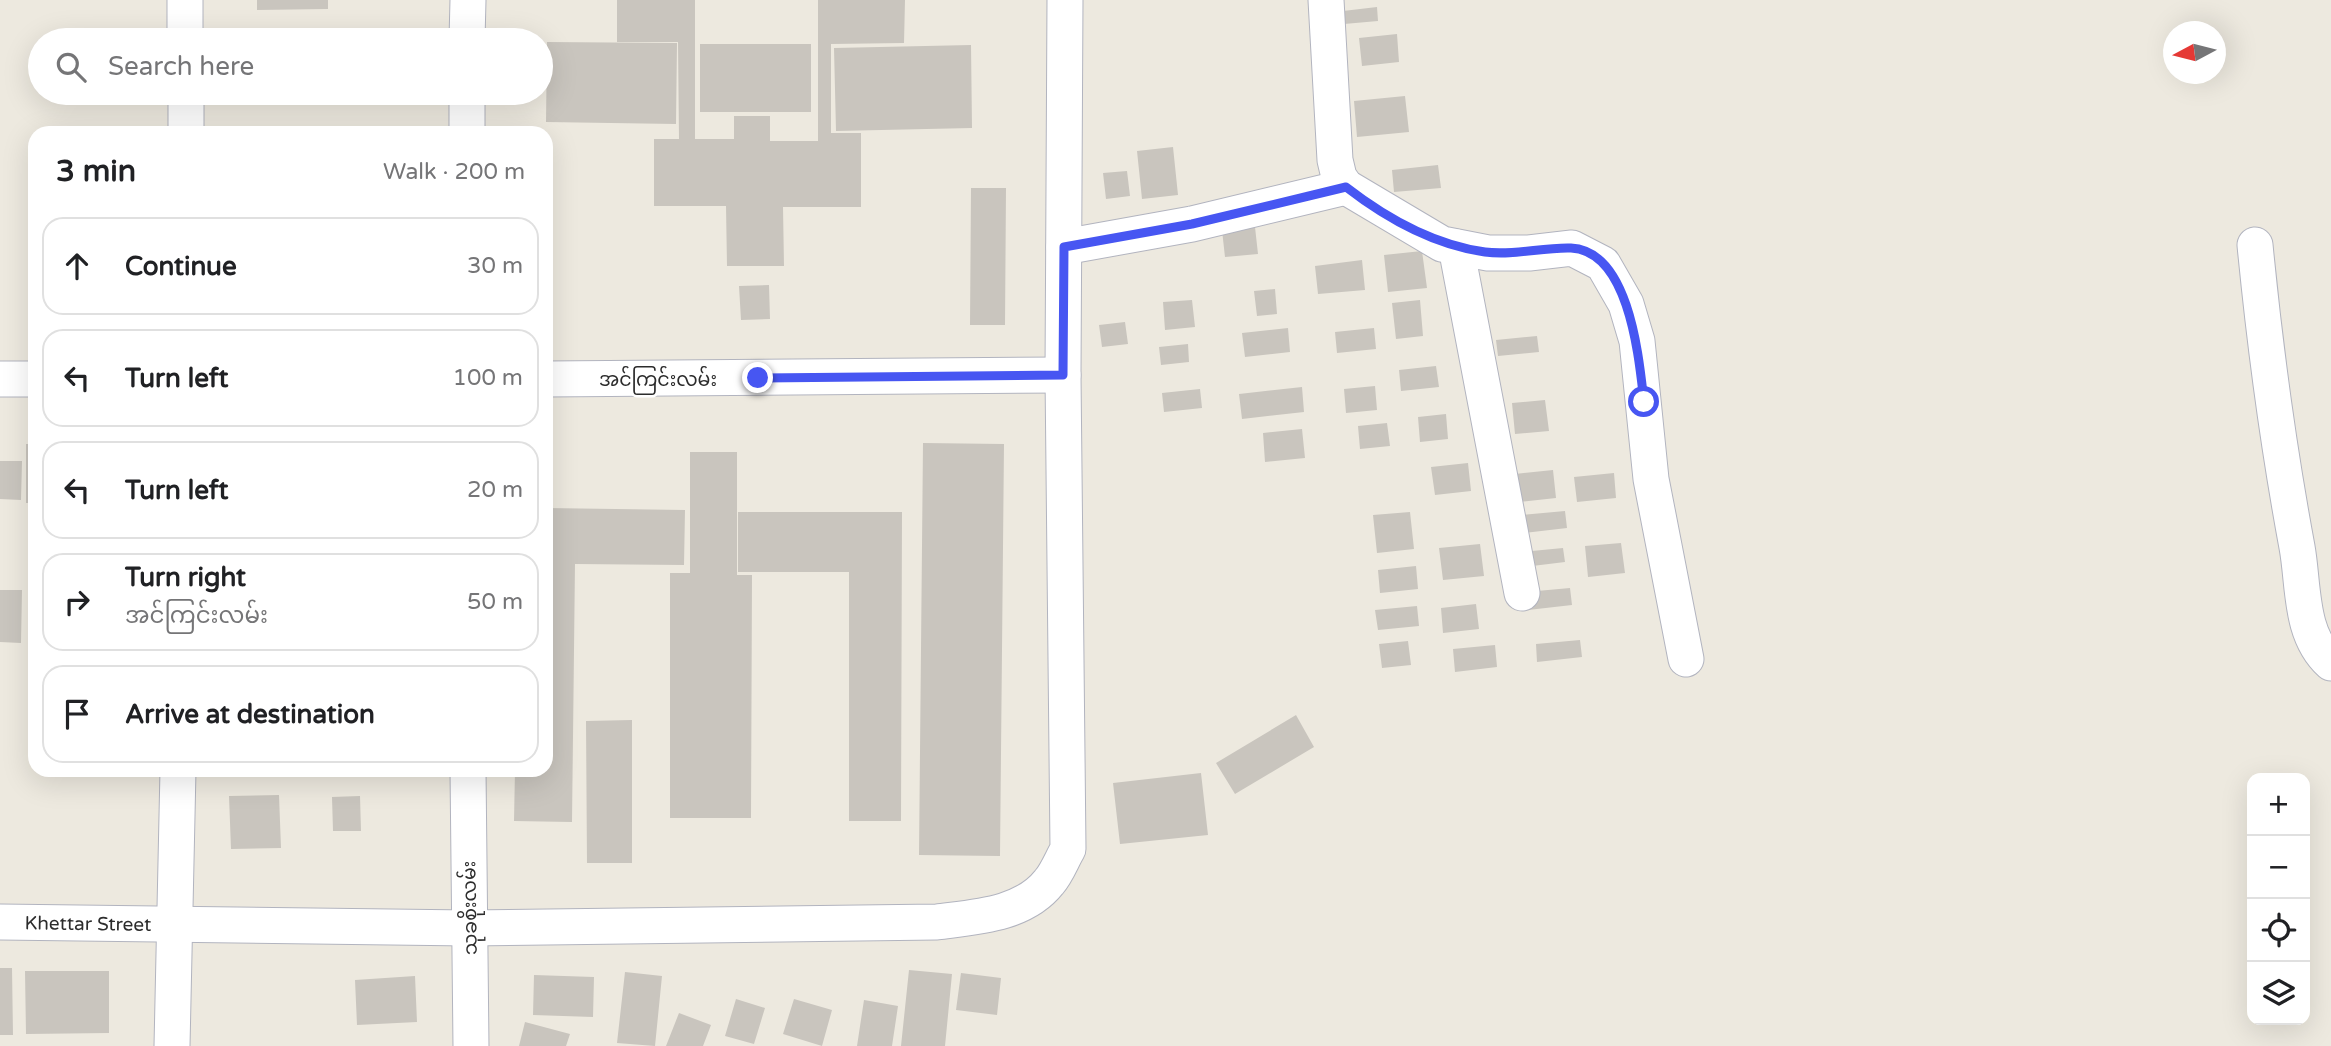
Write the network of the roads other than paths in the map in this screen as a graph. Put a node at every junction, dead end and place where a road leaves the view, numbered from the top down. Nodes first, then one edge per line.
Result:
1 (185, 0) edge
2 (468, 0) edge
3 (1065, 0) edge
4 (1326, 0) edge
5 (185, 28) edge
6 (467, 28) edge
7 (186, 105) edge
8 (467, 105) edge
9 (186, 126) edge
10 (467, 126) edge
11 (1346, 187) junction
12 (2255, 245) dead end
13 (1064, 247) junction
14 (1456, 247) junction
15 (1063, 375) junction
16 (0, 379) edge
17 (28, 379) edge
18 (553, 379) edge
19 (1522, 593) dead end
20 (1686, 659) dead end
21 (2331, 663) edge
22 (178, 777) edge
23 (468, 777) edge
24 (0, 922) edge
25 (174, 923) junction
26 (469, 928) junction
27 (172, 1046) edge
28 (471, 1046) edge

1 - 5 street
2 - 6 street
3 - 13 street, Khettar Street
4 - 11 street
7 - 9 street
8 - 10 street
11 - 13 street
11 - 14 street
12 - 21 street
13 - 15 street, Khettar Street
14 - 19 street
14 - 20 street
15 - 18 street, အင်ကြင်းလမ်း
15 - 26 street, Khettar Street
16 - 17 street
22 - 25 street
23 - 26 street, သုခစိုးလမ်း
24 - 25 street, Khettar Street
25 - 26 street, Khettar Street
25 - 27 street
26 - 28 street, သုခစိုးလမ်း

